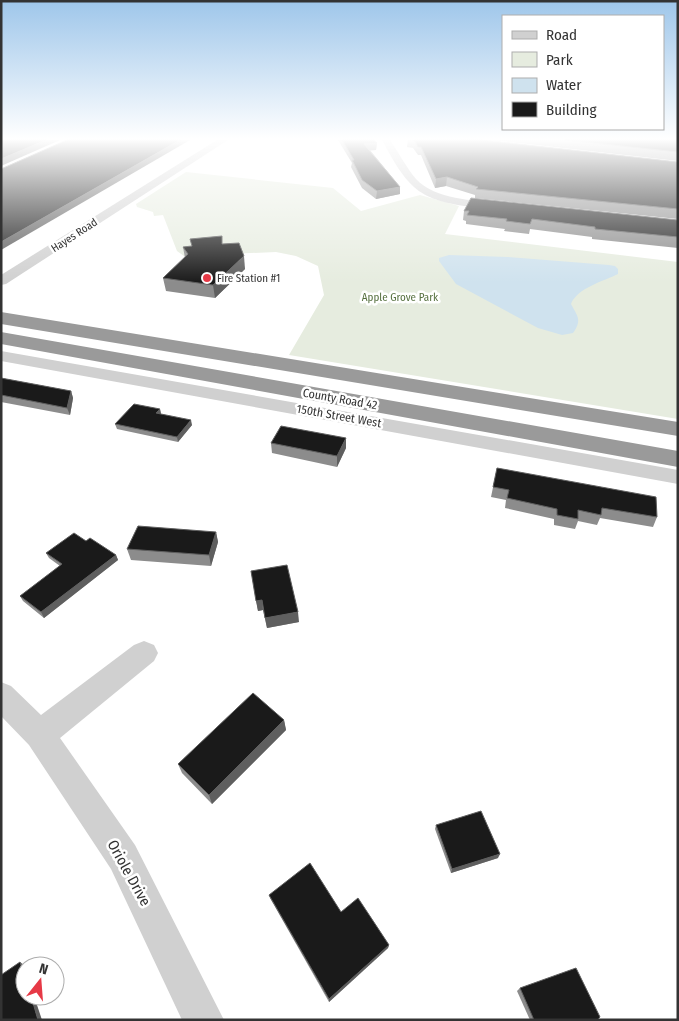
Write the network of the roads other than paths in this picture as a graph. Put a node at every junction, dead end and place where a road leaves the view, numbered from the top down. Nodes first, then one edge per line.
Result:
1 (147, 188) edge
2 (420, 188) edge
3 (510, 207) edge
4 (4, 277) edge
5 (1, 318) edge
6 (1, 338) edge
7 (1, 356) edge
8 (678, 429) edge
9 (678, 459) edge
10 (678, 477) edge
11 (144, 653) dead end
12 (1, 695) edge
13 (40, 735) junction
14 (204, 1020) edge

1 - 4 street, Hayes Road
2 - 3 street
5 - 8 highway, County Road 42
6 - 9 highway, County Road 42
7 - 10 street, 150th Street West
11 - 13 street
12 - 13 street, Oriole Drive
13 - 14 street, Oriole Drive

